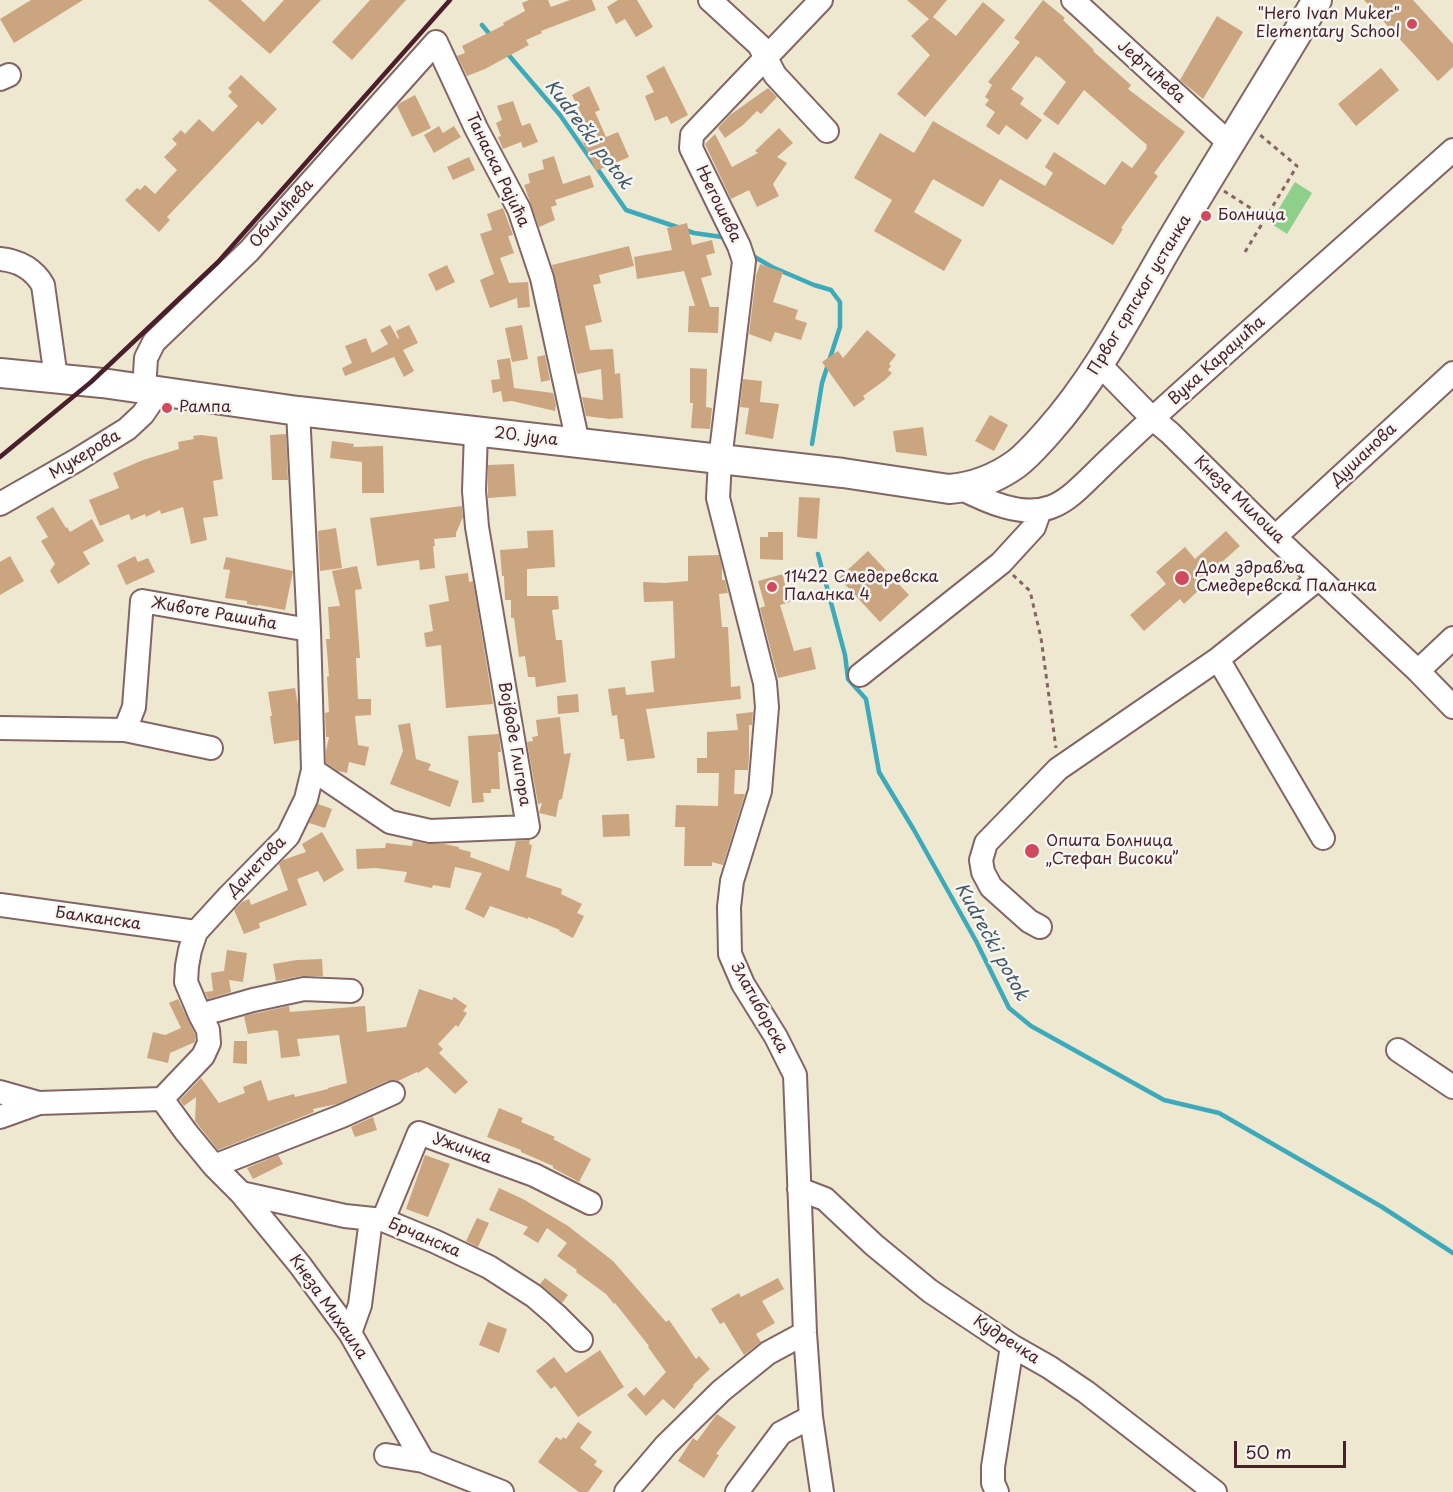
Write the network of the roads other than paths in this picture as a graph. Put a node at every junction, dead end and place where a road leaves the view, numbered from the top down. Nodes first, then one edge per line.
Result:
1 (710, 0) edge
2 (821, 0) edge
3 (1073, 0) edge
4 (1317, 0) edge
5 (436, 42) joint
6 (766, 58) junction
7 (827, 131) dead end
8 (1236, 132) junction
9 (1453, 150) edge
10 (0, 259) edge
11 (1099, 364) junction
12 (0, 373) edge
13 (1453, 373) edge
14 (56, 378) junction
15 (151, 391) junction
16 (298, 411) junction
17 (1153, 419) junction
18 (476, 432) junction
19 (578, 443) junction
20 (720, 460) junction
21 (960, 488) junction
22 (0, 504) edge
23 (1040, 510) junction
24 (1275, 537) junction
25 (1319, 578) junction
26 (309, 630) junction
27 (1453, 638) edge
28 (1218, 659) junction
29 (1418, 671) junction
30 (860, 675) dead end
31 (1453, 708) edge
32 (0, 728) edge
33 (125, 730) junction
34 (211, 748) dead end
35 (313, 770) junction
36 (1323, 838) dead end
37 (0, 905) edge
38 (1040, 927) dead end
39 (196, 932) junction
40 (351, 991) dead end
41 (200, 1015) junction
42 (1398, 1050) dead end
43 (1453, 1087) edge
44 (0, 1092) edge
45 (393, 1093) dead end
46 (162, 1100) junction
47 (39, 1103) junction
48 (0, 1117) edge
49 (214, 1166) junction
50 (799, 1189) junction
51 (241, 1193) junction
52 (590, 1203) dead end
53 (377, 1220) junction
54 (350, 1333) junction
55 (805, 1333) junction
56 (581, 1340) dead end
57 (1012, 1346) junction
58 (811, 1417) junction
59 (386, 1455) dead end
60 (423, 1461) junction
61 (995, 1488) edge
62 (502, 1492) edge
63 (626, 1492) edge
64 (737, 1492) edge
65 (822, 1492) edge
66 (1215, 1492) edge

1 - 6 street
2 - 6 street, Његошева
3 - 8 street, Јефтићева
4 - 8 main road, Првог српског устанка
5 - 15 street, Обилићева
5 - 19 street, Танаска Рајића
6 - 7 street
6 - 20 street, Његошева
8 - 11 main road, Првог српског устанка
9 - 17 street, Вука Караџића
10 - 14 street
11 - 17 street, Кнеза Милоша
11 - 21 main road, Првог српског устанка
12 - 14 main road, 20. јула
13 - 24 street, Душанова
14 - 15 main road, 20. јула
15 - 16 main road, 20. јула
15 - 22 street, Мукерова
16 - 18 main road, 20. јула
16 - 26 street, Данетова
17 - 23 street, Вука Караџића
17 - 24 street, Кнеза Милоша
18 - 19 main road, 20. јула
18 - 35 street, Војводе Глигора
19 - 20 main road, 20. јула
20 - 21 main road, 20. јула
20 - 50 street, Златиборска
21 - 23 street, Вука Караџића
23 - 30 street
24 - 25 street, Кнеза Милоша
25 - 28 street
25 - 29 street, Кнеза Милоша
26 - 33 street, Животе Рашића
26 - 35 street, Данетова
27 - 29 street
28 - 36 street
28 - 38 street
29 - 31 street, Кнеза Милоша
32 - 33 street
33 - 34 street
35 - 39 street, Данетова
37 - 39 street, Балканска
39 - 41 street, Данетова
40 - 41 street
41 - 46 street, Данетова
42 - 43 street
44 - 47 street
45 - 49 street
46 - 47 street
46 - 49 street
47 - 48 street
49 - 51 street, Кнеза Михаила
50 - 55 street, Златиборска
50 - 57 street, Кудречка
51 - 53 street, Брчанска
51 - 54 street, Кнеза Михаила
52 - 53 street, Ужичка
53 - 54 street
53 - 56 street, Брчанска
54 - 60 street, Кнеза Михаила
55 - 58 street, Златиборска
55 - 63 street
57 - 61 street
57 - 66 street, Кудречка
58 - 64 street
58 - 65 street, Златиборска
59 - 60 street
60 - 62 street

